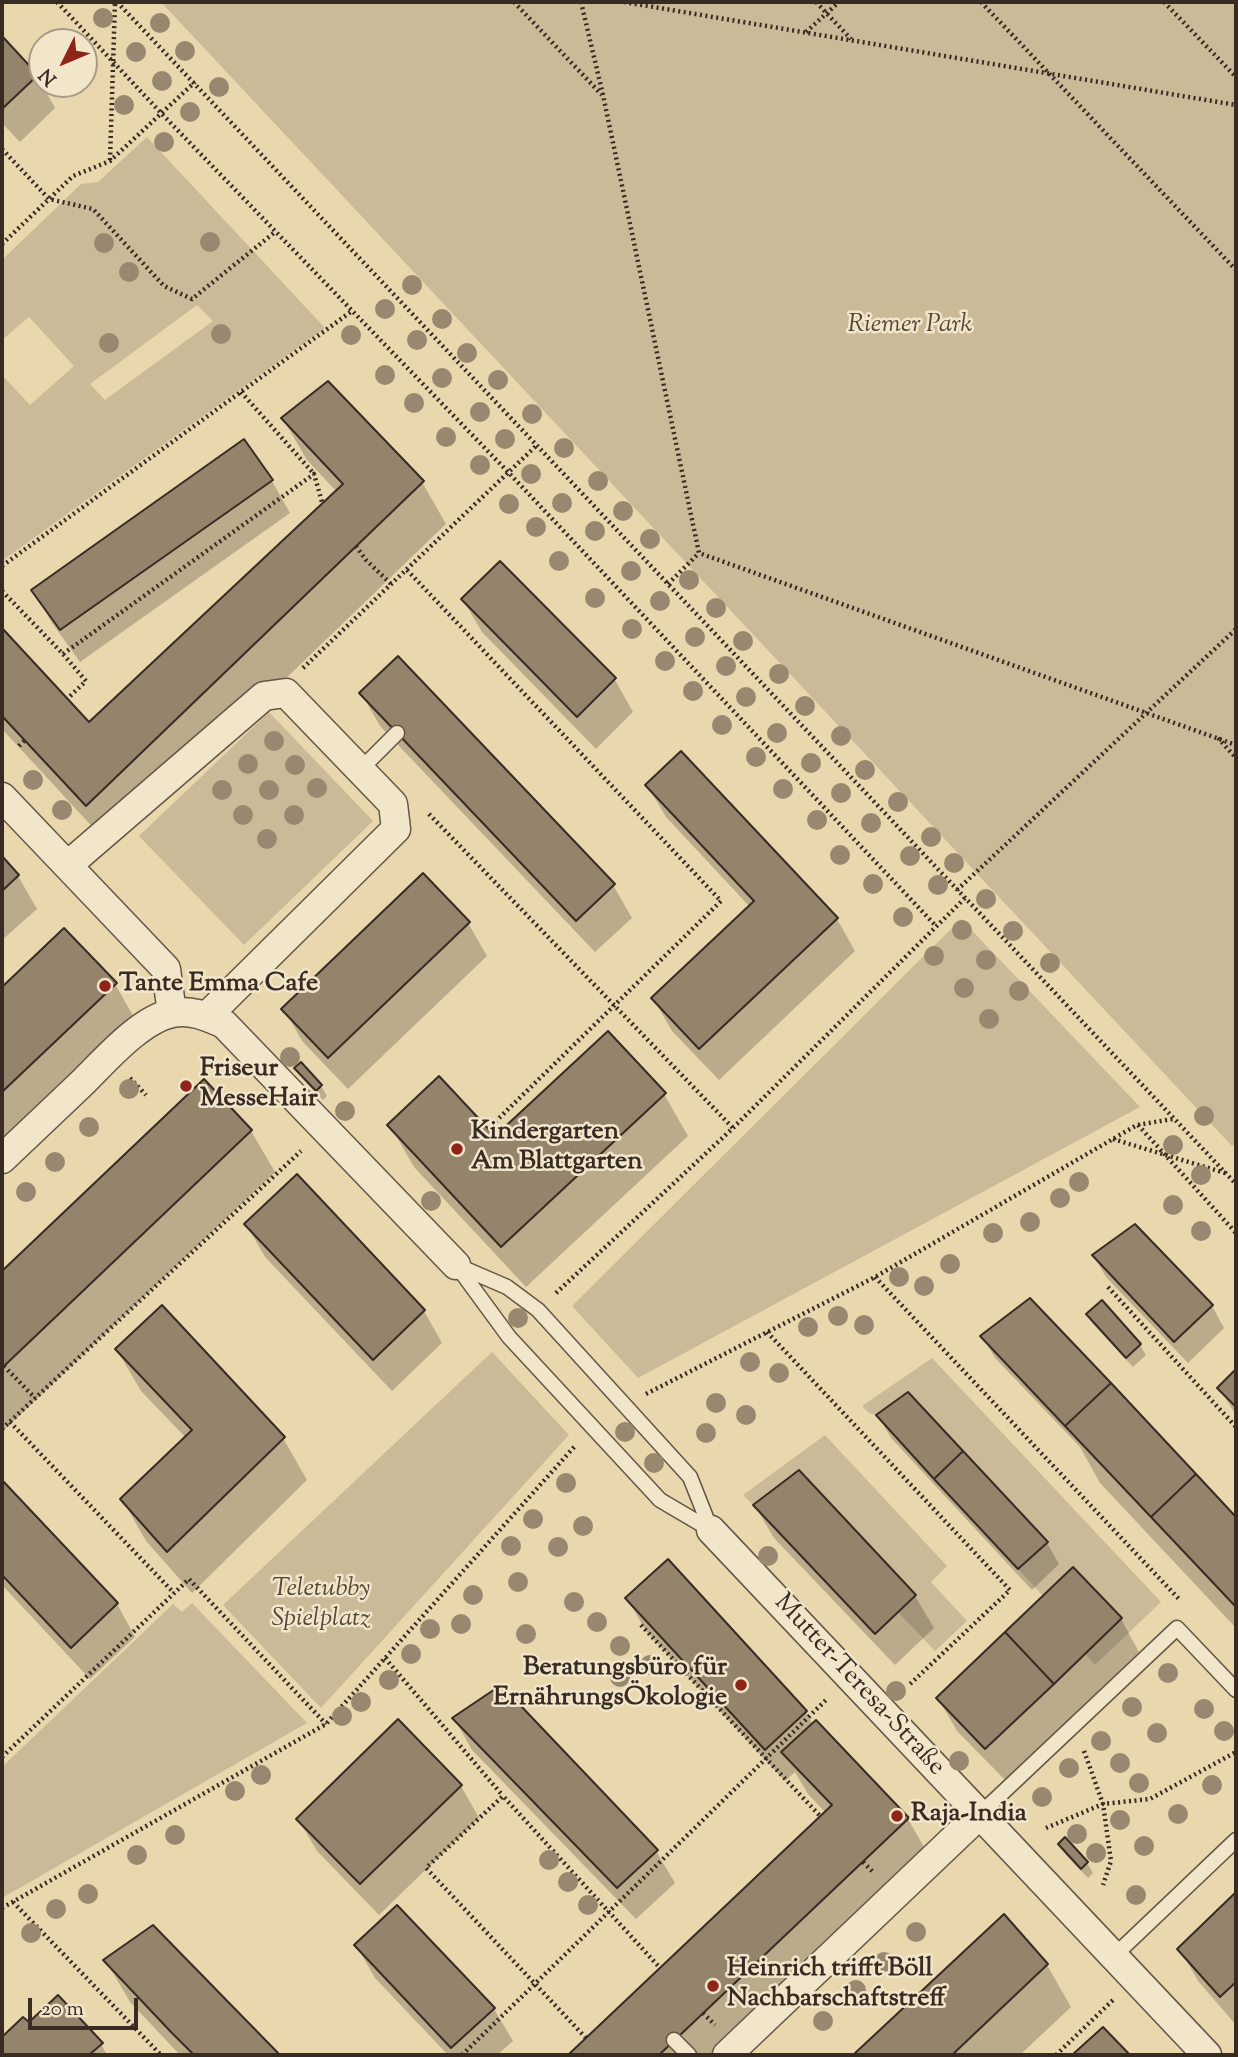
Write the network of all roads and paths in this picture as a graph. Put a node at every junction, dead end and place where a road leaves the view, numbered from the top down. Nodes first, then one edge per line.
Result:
1 (57, 2) edge
2 (116, 2) edge
3 (514, 2) edge
4 (581, 2) edge
5 (624, 2) edge
6 (816, 2) edge
7 (839, 2) edge
8 (981, 2) edge
9 (1164, 2) edge
10 (827, 13) junction
11 (806, 32) junction
12 (852, 40) junction
13 (113, 62) junction
14 (1049, 74) junction
15 (1236, 77) edge
16 (195, 82) junction
17 (603, 95) junction
18 (1236, 104) edge
19 (161, 113) junction
20 (2, 149) edge
21 (110, 161) junction
22 (49, 199) junction
23 (275, 232) junction
24 (2, 244) edge
25 (1236, 270) edge
26 (352, 311) junction
27 (241, 392) junction
28 (536, 446) junction
29 (509, 473) junction
30 (314, 474) junction
31 (323, 502) dead end
32 (356, 547) dead end
33 (699, 553) junction
34 (2, 566) edge
35 (407, 570) junction
36 (391, 584) junction
37 (667, 584) junction
38 (2, 591) edge
39 (1236, 629) edge
40 (63, 653) junction
41 (296, 671) dead end
42 (67, 699) dead end
43 (1148, 713) junction
44 (397, 733) dead end
45 (1217, 738) junction
46 (24, 741) dead end
47 (1236, 745) edge
48 (19, 746) dead end
49 (1236, 758) edge
50 (361, 769) junction
51 (2, 797) edge
52 (426, 810) dead end
53 (68, 865) junction
54 (957, 890) junction
55 (965, 898) junction
56 (936, 926) junction
57 (614, 1005) junction
58 (172, 1013) junction
59 (207, 1016) junction
60 (122, 1069) dead end
61 (146, 1095) dead end
62 (1174, 1119) junction
63 (492, 1125) dead end
64 (1137, 1125) junction
65 (733, 1128) junction
66 (1113, 1139) junction
67 (305, 1147) dead end
68 (1164, 1155) junction
69 (2, 1159) edge
70 (1226, 1173) junction
71 (1236, 1184) edge
72 (1236, 1233) edge
73 (456, 1265) junction
74 (874, 1277) junction
75 (1108, 1287) dead end
76 (538, 1310) junction
77 (767, 1332) junction
78 (4, 1366) dead end
79 (35, 1398) junction
80 (623, 1406) junction
81 (10, 1422) junction
82 (593, 1426) junction
83 (1236, 1427) edge
84 (2, 1429) edge
85 (711, 1530) junction
86 (174, 1593) junction
87 (1179, 1599) dead end
88 (641, 1625) dead end
89 (385, 1658) junction
90 (908, 1686) dead end
91 (1236, 1690) edge
92 (829, 1697) dead end
93 (327, 1724) junction
94 (1082, 1745) dead end
95 (1236, 1752) edge
96 (2, 1758) edge
97 (765, 1759) junction
98 (503, 1796) junction
99 (1103, 1804) junction
100 (979, 1815) junction
101 (820, 1816) dead end
102 (1046, 1828) dead end
103 (1236, 1840) edge
104 (1103, 1885) dead end
105 (13, 1902) junction
106 (2, 1908) edge
107 (609, 1913) junction
108 (1113, 1957) junction
109 (660, 1968) dead end
110 (536, 1985) junction
111 (1114, 2000) dead end
112 (586, 2038) dead end
113 (674, 2040) dead end
114 (161, 2055) edge
115 (462, 2055) edge
116 (689, 2055) edge
117 (727, 2055) edge
118 (1056, 2055) edge
119 (1207, 2055) edge

1 - 13 path
2 - 13 path
2 - 16 path
3 - 17 path
4 - 17 path
5 - 11 path
6 - 10 path
7 - 10 path
8 - 14 path
9 - 15 path
10 - 11 path
10 - 12 path
11 - 12 path
12 - 14 path
13 - 19 path
13 - 21 path
14 - 18 path
14 - 25 path
16 - 19 path
16 - 28 path
17 - 33 path
19 - 21 path
19 - 23 path
20 - 22 path
21 - 22 path
22 - 23 path
22 - 24 path
23 - 26 path
26 - 27 path
26 - 29 path
27 - 30 path
27 - 34 path
28 - 29 path
28 - 37 path
29 - 35 path
29 - 56 path
30 - 31 path
30 - 40 path
32 - 36 path
33 - 37 path
33 - 43 path
35 - 36 path
35 - 57 path
36 - 41 path
37 - 54 path
38 - 40 path
39 - 43 path
40 - 42 path
43 - 45 path
43 - 54 path
44 - 50 lane
45 - 47 path
45 - 49 path
46 - 48 path
50 - 53 street
50 - 59 street
51 - 53 street
52 - 57 path
53 - 58 street
54 - 55 path
55 - 56 path
55 - 62 path
56 - 65 path
57 - 63 path
57 - 65 path
58 - 59 street, Mutter-Teresa-Straße
58 - 69 street
59 - 73 street, Mutter-Teresa-Straße
60 - 61 path
62 - 64 path
62 - 70 path
64 - 66 path
64 - 68 path
65 - 76 path
66 - 68 path
66 - 74 path
67 - 79 path
68 - 70 path
68 - 72 path
70 - 71 path
73 - 76 lane, Mutter-Teresa-Straße
73 - 82 lane, Mutter-Teresa-Straße
74 - 77 path
74 - 87 path
75 - 83 path
76 - 80 lane, Mutter-Teresa-Straße
77 - 80 path
77 - 90 path
78 - 79 path
79 - 81 path
80 - 85 lane, Mutter-Teresa-Straße
81 - 84 path
81 - 86 path
82 - 85 lane, Mutter-Teresa-Straße
82 - 89 path
85 - 100 street, Mutter-Teresa-Straße
86 - 93 path
86 - 96 path
88 - 97 path
89 - 93 path
89 - 98 path
91 - 100 lane
92 - 97 path
93 - 105 path
94 - 99 path
95 - 99 path
97 - 101 path
97 - 107 path
98 - 107 path
98 - 110 path
99 - 102 path
99 - 104 path
100 - 108 street, Mutter-Teresa-Straße
100 - 117 street
103 - 108 lane
105 - 106 path
105 - 114 path
107 - 109 path
107 - 110 path
108 - 119 street, Mutter-Teresa-Straße
110 - 112 path
110 - 115 path
111 - 118 path
113 - 116 lane

